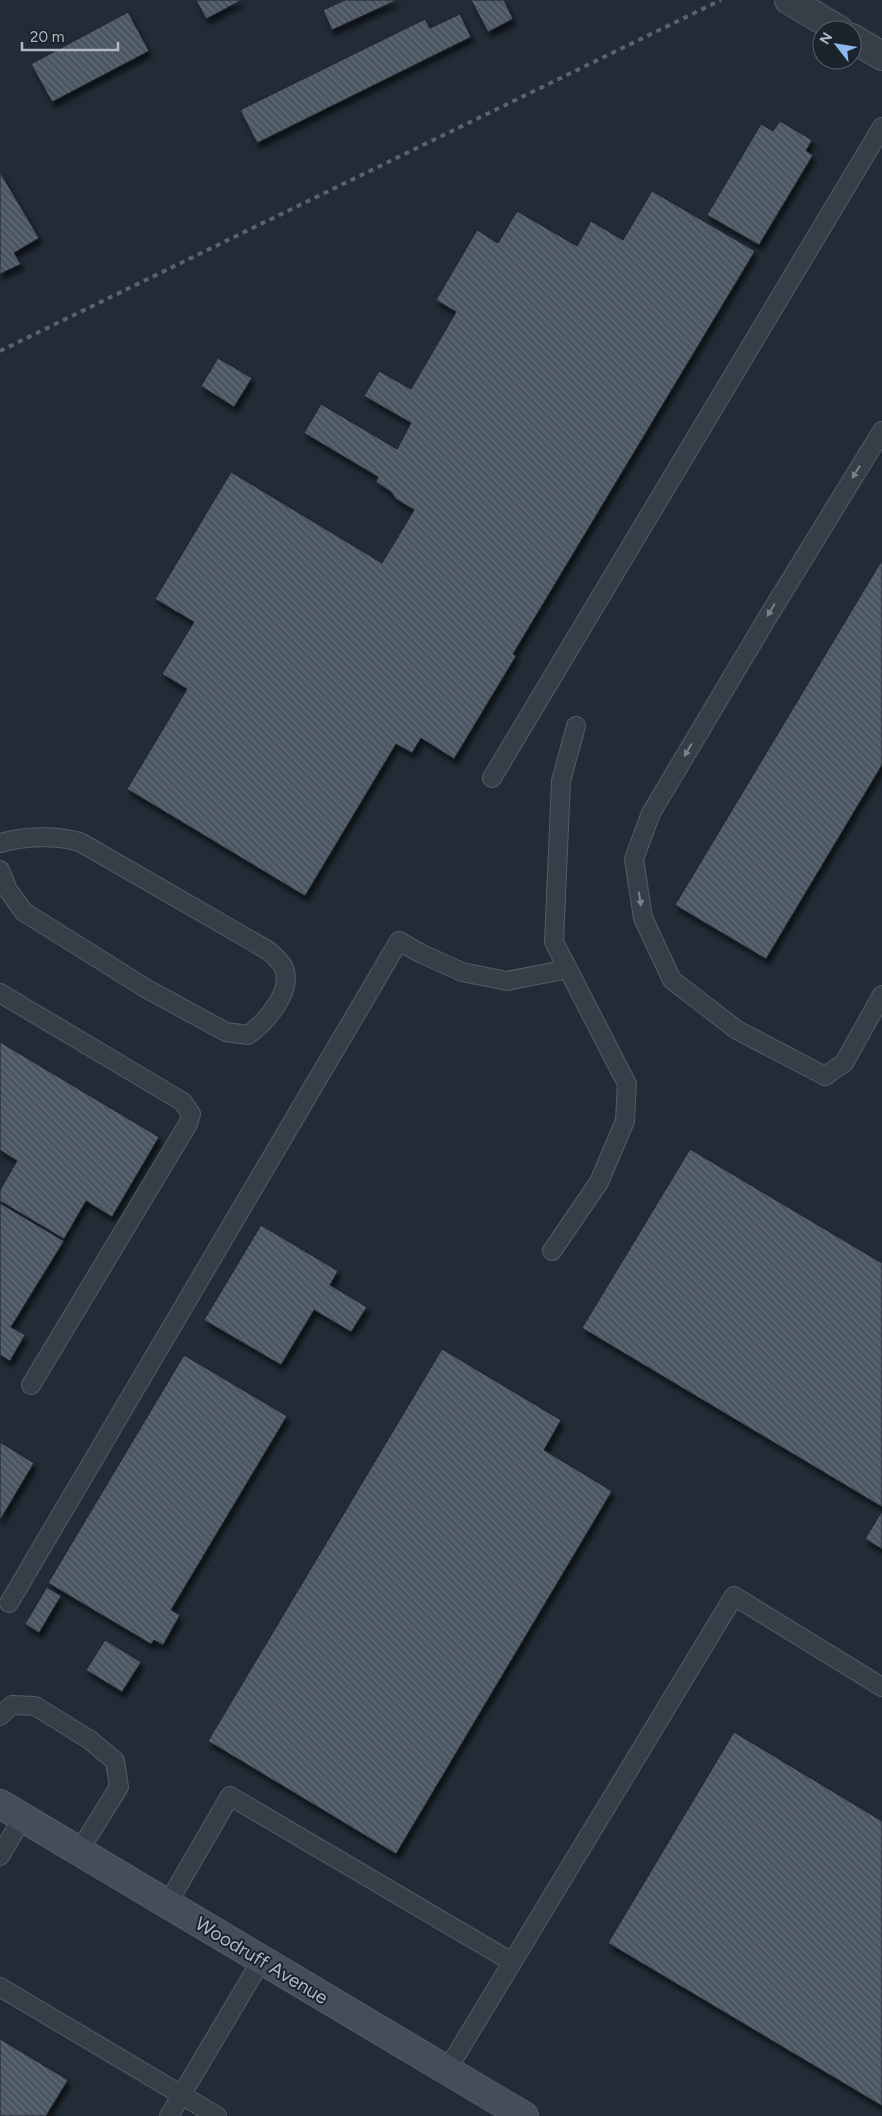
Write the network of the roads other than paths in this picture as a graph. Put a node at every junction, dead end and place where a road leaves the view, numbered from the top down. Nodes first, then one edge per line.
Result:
1 (789, 0) edge
2 (822, 20) edge
3 (862, 44) edge
4 (882, 56) edge
5 (882, 127) edge
6 (882, 430) edge
7 (576, 726) dead end
8 (492, 778) dead end
9 (0, 843) edge
10 (0, 870) edge
11 (568, 969) junction
12 (0, 993) edge
13 (882, 995) edge
14 (552, 1251) dead end
15 (32, 1385) dead end
16 (9, 1603) dead end
17 (882, 1687) edge
18 (0, 1716) edge
19 (0, 1804) edge
20 (23, 1817) junction
21 (79, 1851) junction
22 (0, 1856) edge
23 (168, 1904) junction
24 (262, 1959) junction
25 (512, 1962) junction
26 (0, 1987) edge
27 (447, 2070) junction
28 (182, 2094) junction
29 (169, 2116) edge
30 (218, 2116) edge
31 (524, 2116) edge

1 - 2 street
3 - 4 street
5 - 8 lane
6 -> 13 lane
7 - 11 lane
9 - 10 lane
11 - 14 lane
11 - 16 lane
12 - 15 lane
17 - 25 lane
18 - 21 lane
19 - 20 main road, Woodruff Avenue
20 - 21 main road, Woodruff Avenue
20 - 22 lane
21 - 23 main road, Woodruff Avenue
23 - 24 main road, Woodruff Avenue
23 - 25 lane
24 - 27 main road, Woodruff Avenue
24 - 28 lane
25 - 27 lane
26 - 28 lane
27 - 31 main road, Woodruff Avenue
28 - 29 lane
28 - 30 lane

